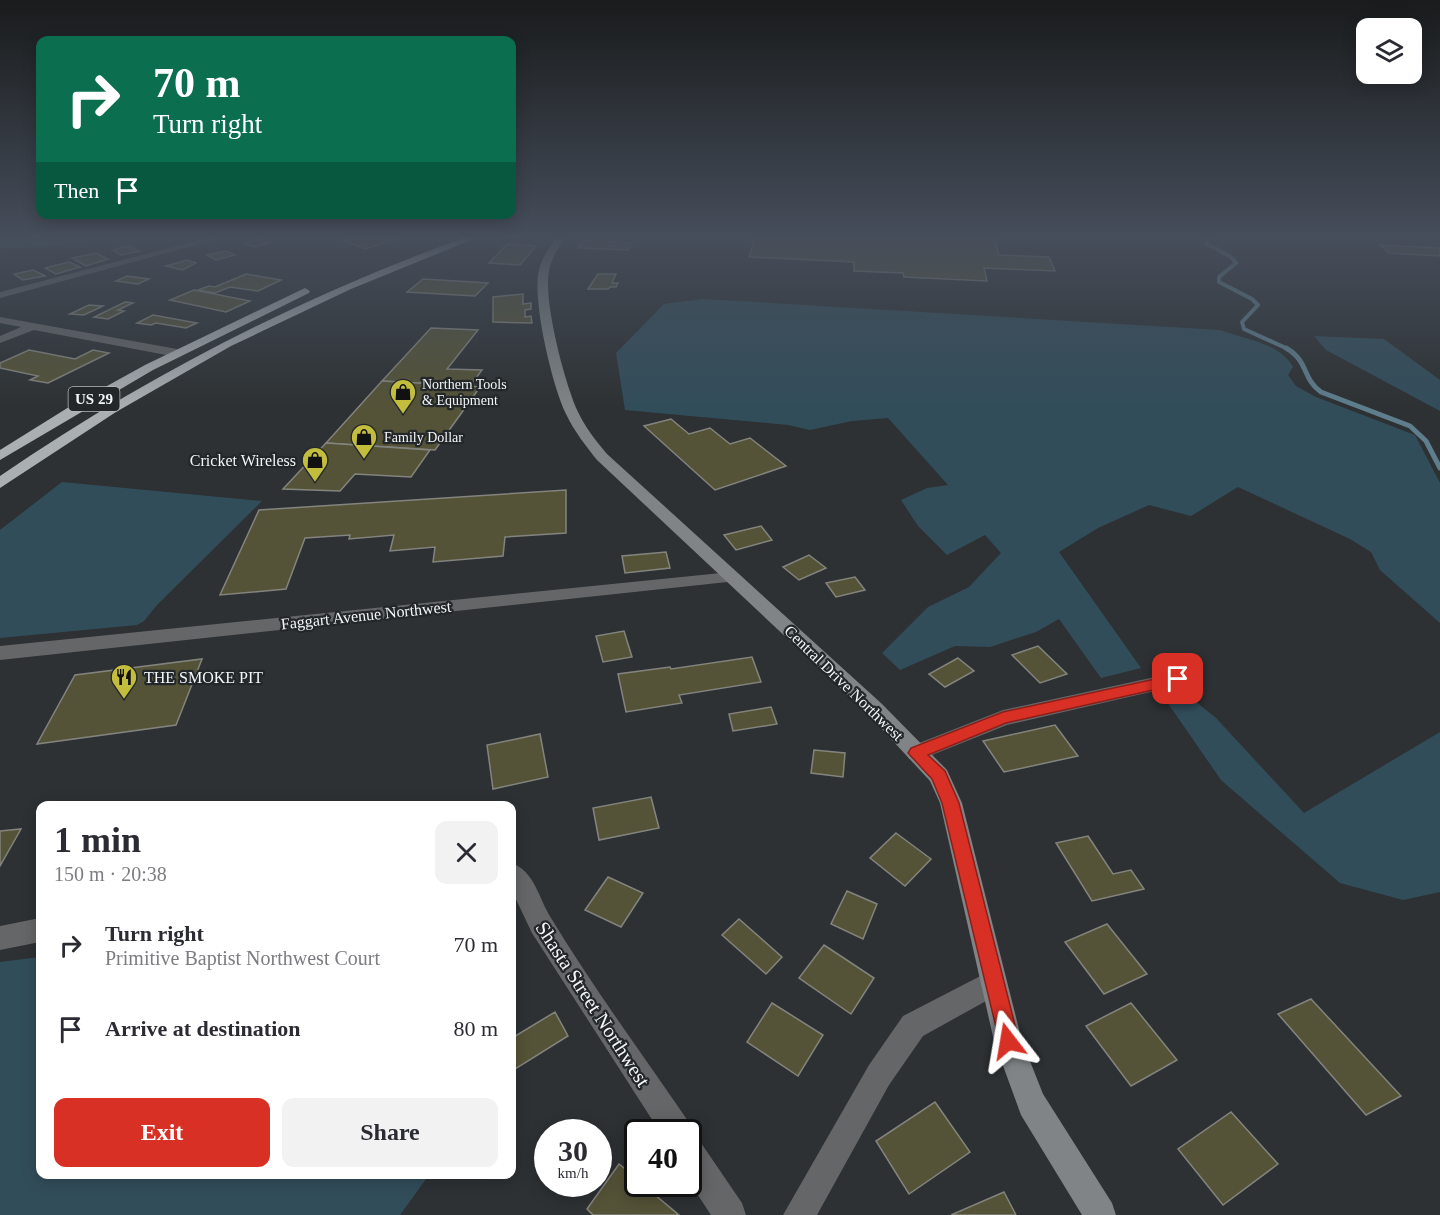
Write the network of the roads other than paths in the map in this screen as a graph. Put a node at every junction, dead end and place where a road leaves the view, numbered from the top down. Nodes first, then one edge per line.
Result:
1 (299, 295) edge
2 (326, 295) edge
3 (543, 295) edge
4 (0, 320) edge
5 (33, 326) junction
6 (0, 340) edge
7 (191, 346) junction
8 (214, 350) junction
9 (177, 353) junction
10 (200, 357) junction
11 (0, 456) edge
12 (0, 483) edge
13 (731, 577) junction
14 (0, 653) edge
15 (1178, 679) dead end
16 (916, 753) junction
17 (516, 878) edge
18 (36, 931) edge
19 (0, 938) edge
20 (994, 982) junction
21 (668, 1119) edge
22 (702, 1172) edge
23 (730, 1215) edge
24 (799, 1215) edge
25 (1100, 1215) edge

1 - 7 highway, US 29
2 - 8 highway, US 29
3 - 13 street, Central Drive Northwest
4 - 5 street
5 - 6 street
5 - 9 street
7 - 8 highway
7 - 9 highway, US 29
8 - 10 highway, US 29
9 - 10 highway
9 - 11 highway, US 29
10 - 12 highway, US 29
13 - 14 street, Faggart Avenue Northwest
13 - 16 street, Central Drive Northwest
15 - 16 street
16 - 20 street, Central Drive Northwest
17 - 21 street, Shasta Street Northwest
18 - 19 street
20 - 24 street
20 - 25 street, Central Drive Northwest
22 - 23 street

